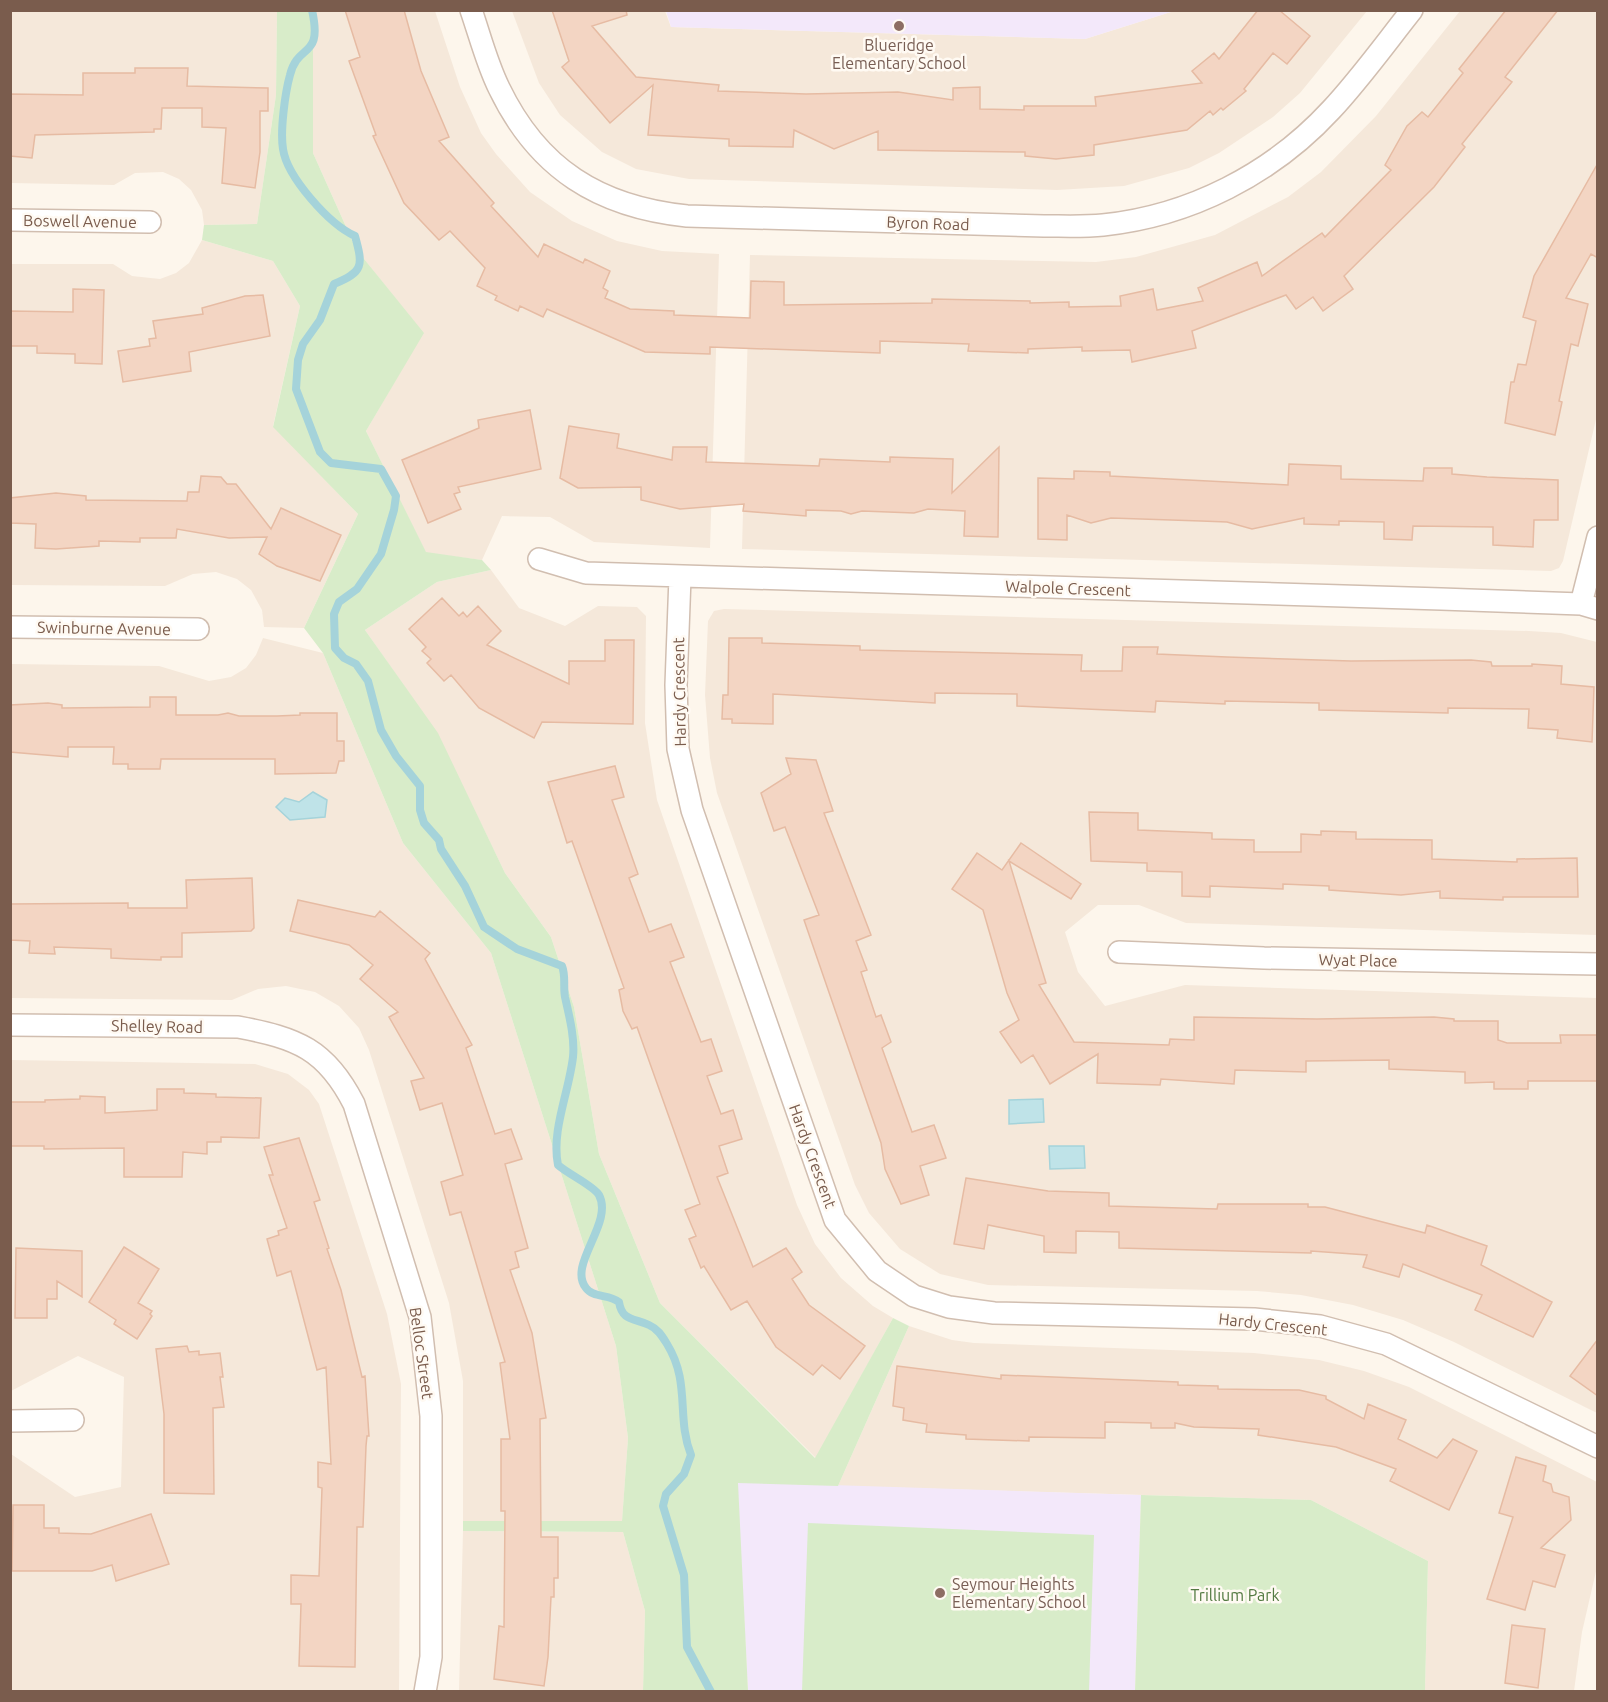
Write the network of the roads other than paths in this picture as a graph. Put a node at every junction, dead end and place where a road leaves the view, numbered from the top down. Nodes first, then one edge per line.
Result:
1 (471, 10) edge
2 (1412, 10) edge
3 (10, 220) edge
4 (150, 222) dead end
5 (1598, 537) edge
6 (539, 559) dead end
7 (680, 577) junction
8 (1589, 606) edge
9 (10, 627) edge
10 (198, 629) dead end
11 (1119, 952) dead end
12 (1598, 964) edge
13 (10, 1025) edge
14 (302, 1044) joint
15 (73, 1420) dead end
16 (10, 1421) edge
17 (1598, 1447) edge
18 (425, 1692) edge

1 - 2 street, Byron Road
3 - 4 street, Boswell Avenue
5 - 8 street
6 - 7 street, Walpole Crescent
7 - 8 street, Walpole Crescent
7 - 17 street, Hardy Crescent
9 - 10 street, Swinburne Avenue
11 - 12 street, Wyat Place
13 - 14 street, Shelley Road
14 - 18 street, Belloc Street
15 - 16 street

